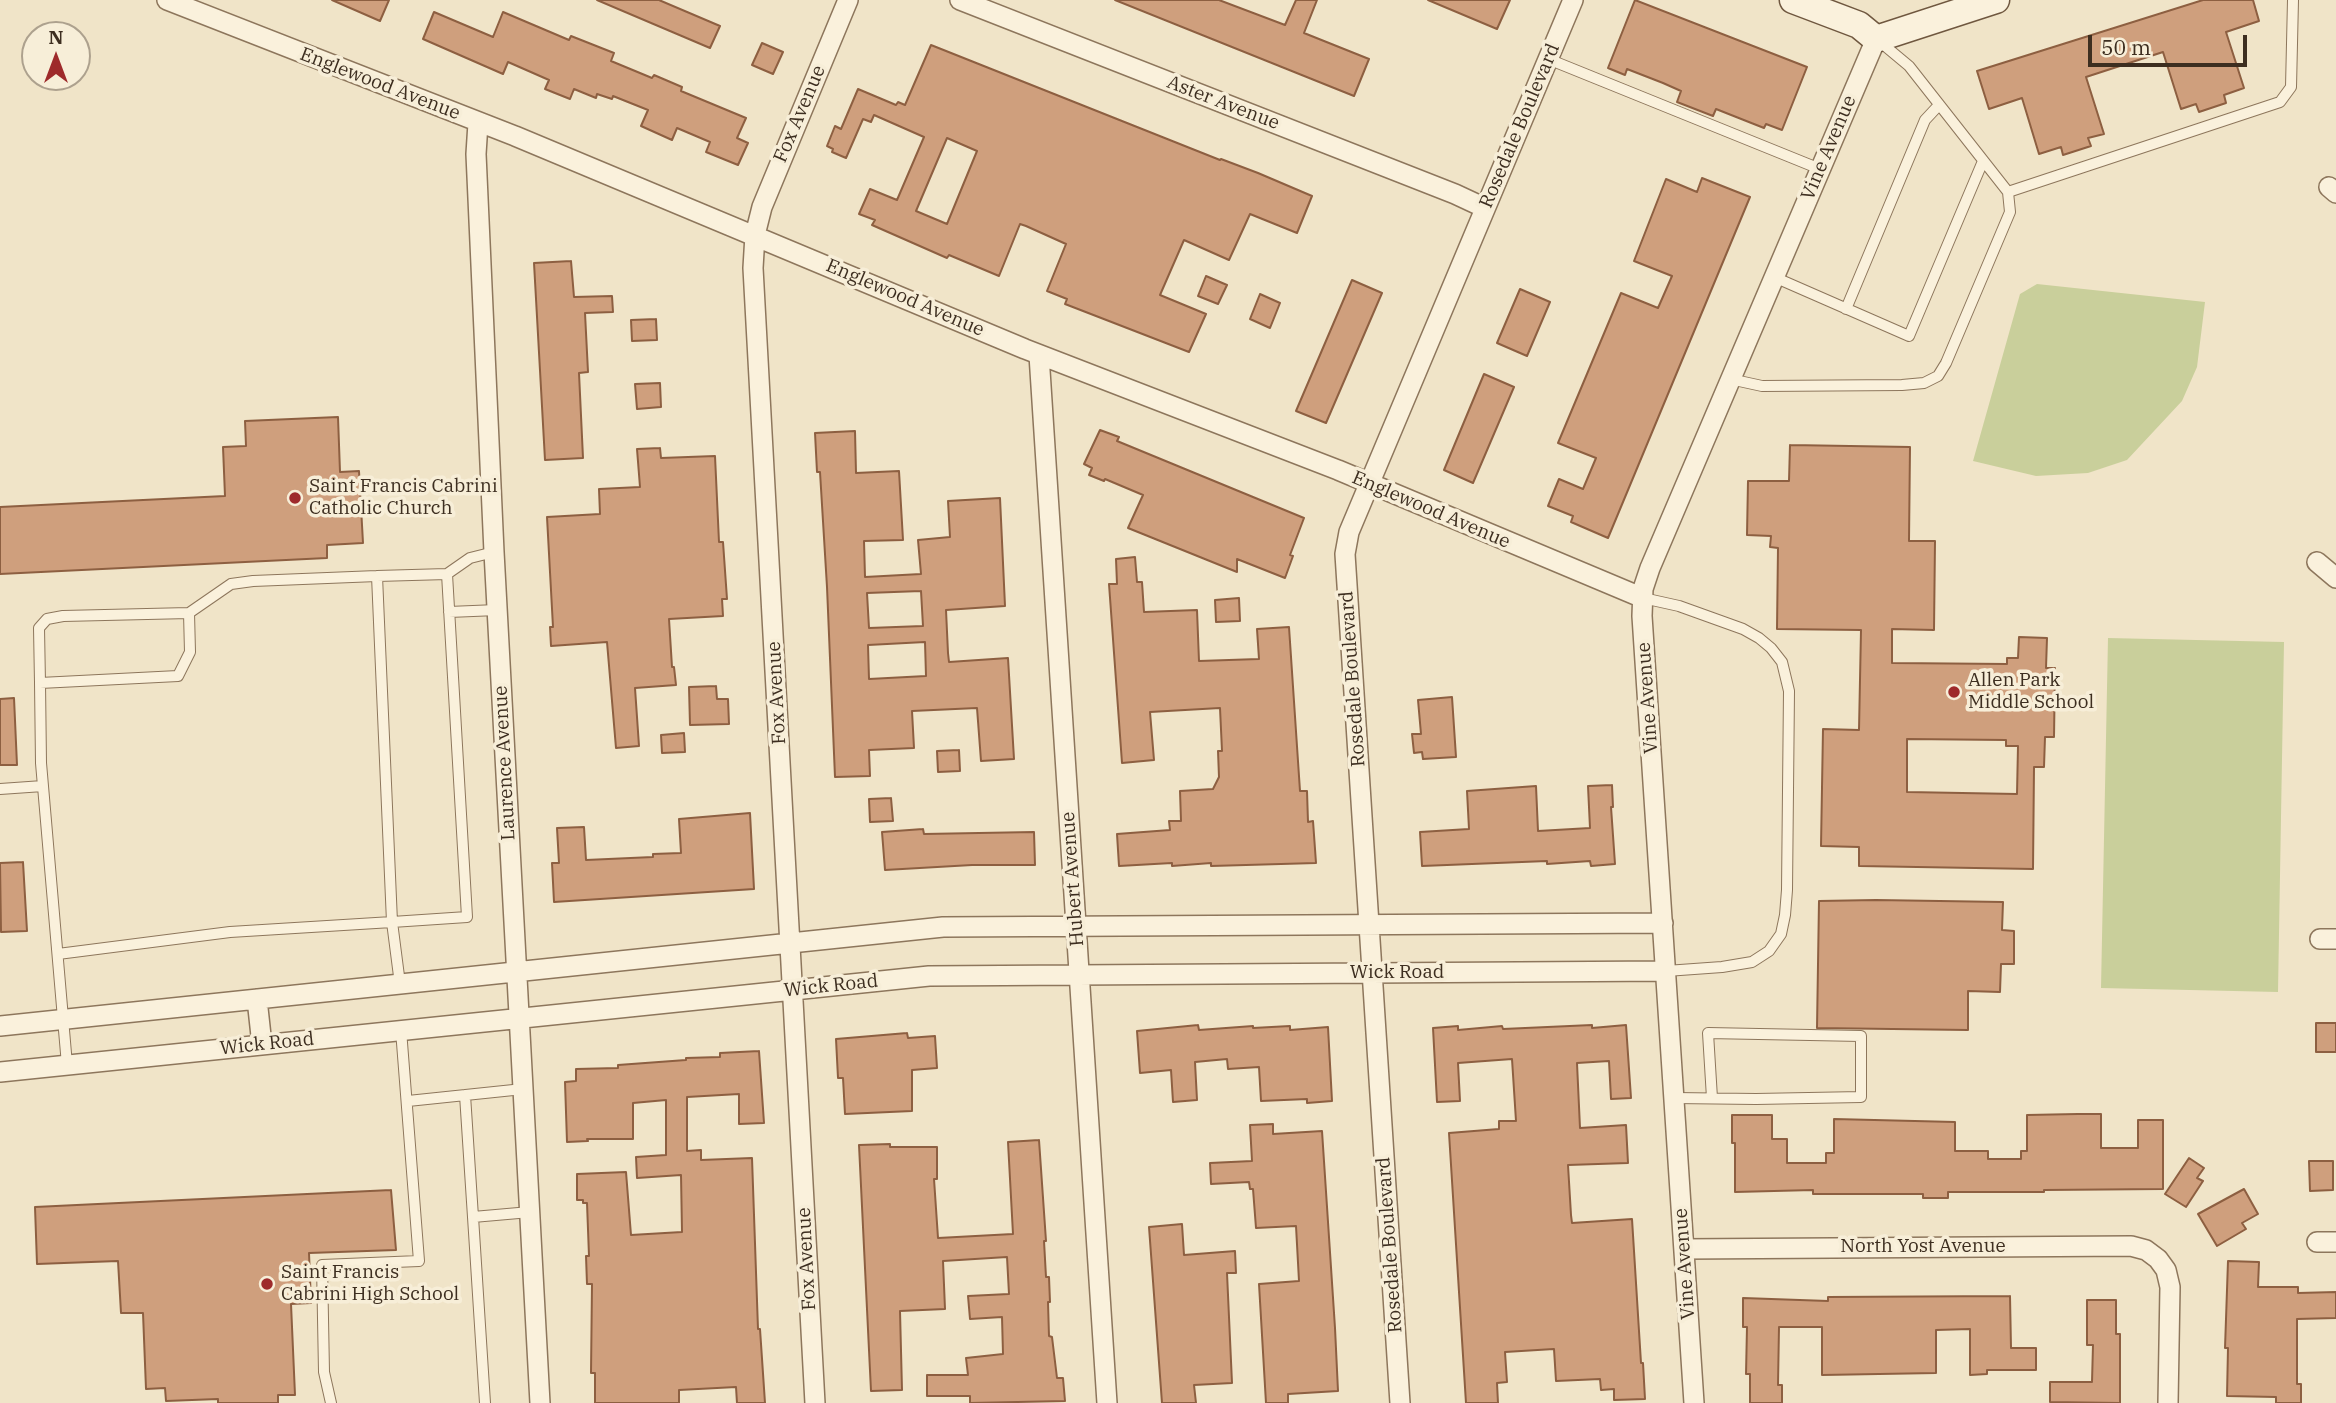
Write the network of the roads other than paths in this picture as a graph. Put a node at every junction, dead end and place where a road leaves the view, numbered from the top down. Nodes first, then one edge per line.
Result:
1 (167, 0) edge
2 (848, 0) edge
3 (960, 0) edge
4 (1573, 0) edge
5 (1793, 0) edge
6 (1996, 0) edge
7 (2293, 0) edge
8 (1876, 39) junction
9 (1548, 59) junction
10 (1939, 105) junction
11 (478, 122) junction
12 (1983, 160) junction
13 (1820, 169) junction
14 (2008, 192) junction
15 (1485, 208) junction
16 (755, 235) junction
17 (1774, 277) junction
18 (1846, 309) junction
19 (1039, 355) junction
20 (1730, 379) junction
21 (1369, 484) junction
22 (494, 552) junction
23 (2317, 562) dead end
24 (447, 574) junction
25 (377, 576) junction
26 (2336, 578) edge
27 (1643, 598) junction
28 (497, 610) junction
29 (449, 612) junction
30 (189, 613) junction
31 (40, 683) junction
32 (43, 786) junction
33 (0, 789) edge
34 (392, 922) junction
35 (1663, 923) junction
36 (1370, 925) junction
37 (1076, 927) junction
38 (790, 942) junction
39 (58, 954) junction
40 (1666, 971) junction
41 (517, 972) junction
42 (1373, 972) junction
43 (1079, 975) junction
44 (400, 984) junction
45 (793, 990) junction
46 (257, 999) junction
47 (519, 1018) junction
48 (64, 1019) junction
49 (0, 1026) edge
50 (401, 1030) junction
51 (262, 1045) junction
52 (67, 1065) junction
53 (0, 1072) edge
54 (523, 1089) junction
55 (465, 1095) junction
56 (1674, 1098) junction
57 (1712, 1098) junction
58 (408, 1101) junction
59 (530, 1212) junction
60 (473, 1217) junction
61 (1684, 1249) junction
62 (331, 1403) edge
63 (485, 1403) edge
64 (540, 1403) edge
65 (815, 1403) edge
66 (1107, 1403) edge
67 (1400, 1403) edge
68 (1694, 1403) edge
69 (2168, 1403) edge

1 - 11 street, Englewood Avenue
2 - 16 street, Fox Avenue
3 - 15 street, Aster Avenue
4 - 9 street, Rosedale Boulevard
5 - 8 street
6 - 8 street
7 - 14 lane
8 - 10 lane
8 - 13 street, Vine Avenue
9 - 13 lane
9 - 15 street, Rosedale Boulevard
10 - 12 lane
10 - 18 lane
11 - 16 street, Englewood Avenue
11 - 22 street, Laurence Avenue
12 - 14 lane
12 - 18 lane
13 - 17 street, Vine Avenue
14 - 20 lane
15 - 21 street, Rosedale Boulevard
16 - 19 street, Englewood Avenue
16 - 38 street, Fox Avenue
17 - 18 lane
17 - 20 street, Vine Avenue
19 - 21 street, Englewood Avenue
19 - 37 street, Hubert Avenue
20 - 27 street, Vine Avenue
21 - 27 street, Englewood Avenue
21 - 36 street, Rosedale Boulevard
22 - 24 lane
22 - 28 street, Laurence Avenue
23 - 26 street
24 - 25 lane
24 - 29 lane
25 - 30 lane
25 - 34 lane
27 - 35 street, Vine Avenue
27 - 40 lane
28 - 29 lane
28 - 41 street, Laurence Avenue
29 - 34 lane
30 - 31 lane
30 - 31 lane
31 - 32 lane
32 - 33 lane
32 - 39 lane
34 - 39 lane
34 - 44 lane
35 - 36 street
35 - 40 street, Vine Avenue
36 - 37 street
36 - 42 street, Rosedale Boulevard
37 - 38 street
37 - 43 street, Hubert Avenue
38 - 41 street
38 - 45 street, Fox Avenue
39 - 48 lane
40 - 42 street, Wick Road
40 - 56 street, Vine Avenue
41 - 44 street
41 - 47 street, Laurence Avenue
42 - 43 street, Wick Road
42 - 67 street, Rosedale Boulevard
43 - 45 street, Wick Road
43 - 66 street, Hubert Avenue
44 - 46 street
45 - 47 street, Wick Road
45 - 65 street, Fox Avenue
46 - 48 street
46 - 51 street
47 - 50 street, Wick Road
47 - 54 street, Laurence Avenue
48 - 49 street
48 - 52 lane
50 - 51 street, Wick Road
50 - 58 lane
51 - 52 street, Wick Road
52 - 53 street, Wick Road
54 - 55 lane
54 - 59 street, Laurence Avenue
55 - 58 lane
55 - 60 lane
56 - 57 lane
56 - 61 street, Vine Avenue
57 - 57 lane
58 - 62 lane
59 - 60 lane
59 - 64 street, Laurence Avenue
60 - 63 lane
61 - 68 street, Vine Avenue
61 - 69 street, North Yost Avenue

